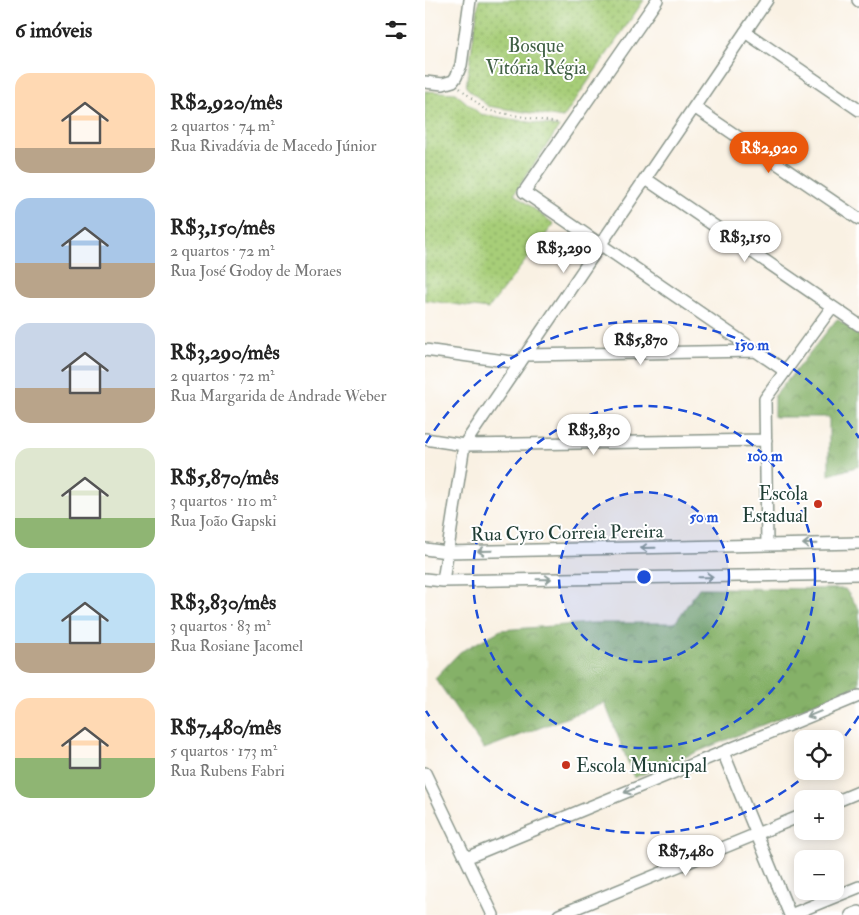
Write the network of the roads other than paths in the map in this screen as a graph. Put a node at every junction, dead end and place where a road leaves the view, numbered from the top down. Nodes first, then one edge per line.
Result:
1 (470, 0) edge
2 (657, 0) edge
3 (767, 0) edge
4 (745, 32) junction
5 (425, 82) edge
6 (694, 107) junction
7 (859, 110) edge
8 (646, 179) junction
9 (859, 219) edge
10 (601, 245) junction
11 (832, 307) junction
12 (859, 325) edge
13 (425, 350) edge
14 (755, 351) junction
15 (523, 359) junction
16 (785, 371) junction
17 (425, 439) edge
18 (765, 440) junction
19 (464, 445) junction
20 (859, 543) edge
21 (767, 545) junction
22 (425, 549) edge
23 (447, 552) junction
24 (859, 574) edge
25 (425, 579) edge
26 (443, 581) junction
27 (859, 696) edge
28 (723, 752) junction
29 (425, 772) edge
30 (859, 792) edge
31 (844, 798) edge
32 (794, 819) edge
33 (757, 834) junction
34 (466, 858) junction
35 (859, 887) edge
36 (859, 912) edge
37 (493, 915) edge
38 (559, 915) edge
39 (790, 915) edge
40 (851, 915) edge

1 - 5 street
2 - 10 street
3 - 4 street
4 - 6 street
4 - 7 street
6 - 8 street
6 - 9 street
8 - 10 street
8 - 11 street
10 - 14 street
10 - 15 street
11 - 12 street
11 - 16 street
13 - 15 street
14 - 15 street
14 - 16 street
15 - 19 street
16 - 18 street
17 - 19 street
18 - 19 street
18 - 21 street
19 - 23 street
20 -> 21 street, Rua Cyro Correia Pereira
21 -> 23 street, Rua Cyro Correia Pereira
22 - 23 street, Rua Cyro Correia Pereira
23 - 26 street
26 -> 24 street
25 - 26 street
27 -> 28 street
28 - 33 street
28 -> 34 street
29 - 34 street
30 - 31 street
32 - 33 street
33 - 38 street
33 - 39 street
34 - 37 street
35 - 39 street
36 - 40 street

